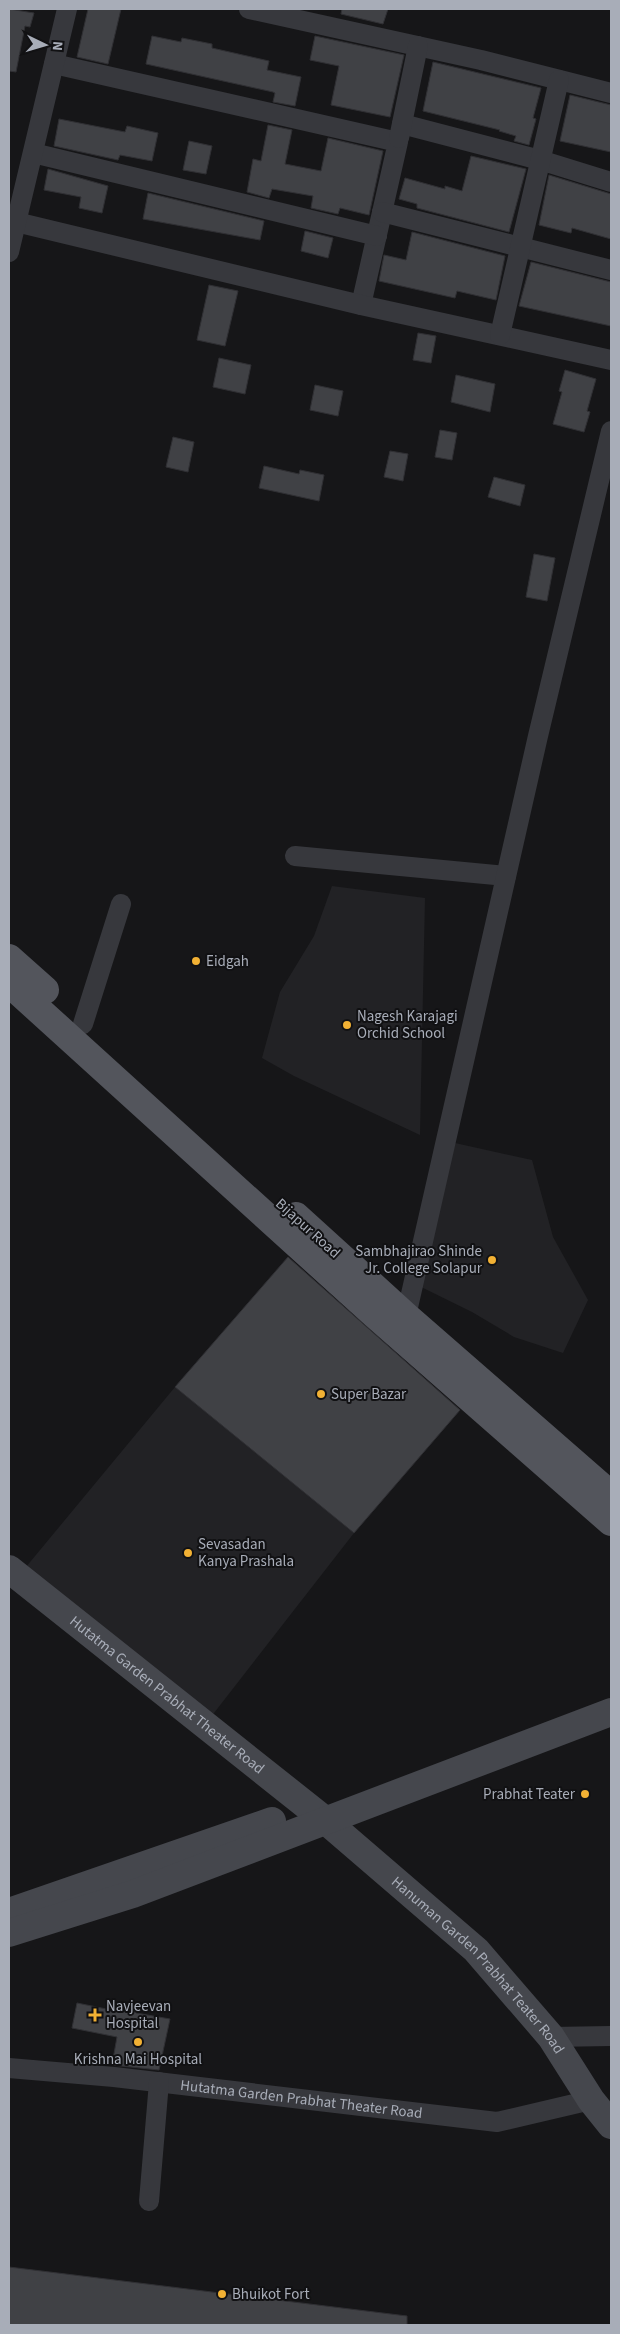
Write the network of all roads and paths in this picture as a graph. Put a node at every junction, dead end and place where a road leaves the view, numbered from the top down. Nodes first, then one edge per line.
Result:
1 (67, 9) edge
2 (249, 9) edge
3 (418, 46) junction
4 (54, 64) junction
5 (559, 80) junction
6 (611, 93) edge
7 (400, 133) junction
8 (33, 153) junction
9 (540, 160) junction
10 (611, 182) edge
11 (382, 212) junction
12 (16, 222) junction
13 (377, 236) junction
14 (521, 247) junction
15 (9, 252) edge
16 (611, 270) edge
17 (361, 305) junction
18 (500, 335) junction
19 (611, 360) edge
20 (611, 431) edge
21 (295, 856) dead end
22 (506, 876) junction
23 (121, 904) dead end
24 (9, 958) edge
25 (9, 982) edge
26 (83, 1024) junction
27 (399, 1323) junction
28 (610, 1504) edge
29 (9, 1569) edge
30 (611, 1692) edge
31 (611, 1712) edge
32 (318, 1814) junction
33 (9, 1912) edge
34 (9, 1933) edge
35 (611, 2036) edge
36 (551, 2038) junction
37 (9, 2068) edge
38 (160, 2082) junction
39 (591, 2100) junction
40 (611, 2125) edge
41 (149, 2202) dead end

1 - 4 street
2 - 3 street
3 - 5 street
3 - 7 street
4 - 7 street
4 - 8 street
5 - 6 street
5 - 9 street
7 - 9 street
7 - 11 street
8 - 12 street
8 - 13 street
9 - 10 street
9 - 14 street
11 - 13 street
11 - 14 street
12 - 15 street
12 - 17 street
13 - 17 street
14 - 16 street
14 - 18 street
17 - 18 street
18 - 19 street
20 - 22 street
21 - 22 street
22 - 27 street
23 - 26 street
24 - 26 main road, Bijapur Road
25 - 27 main road
26 - 27 main road, Bijapur Road
27 - 28 main road, Bijapur Road
29 - 32 main road, Hutatma Garden Prabhat Theater Road
30 - 32 main road
31 - 32 main road
32 - 33 main road
32 - 34 main road
32 - 36 main road, Hanuman Garden Prabhat Teater Road
35 - 36 street
36 - 39 main road, Hanuman Garden Prabhat Teater Road
37 - 38 street, Hutatma Garden Prabhat Theater Road
38 - 39 street, Hutatma Garden Prabhat Theater Road
38 - 41 street
39 - 40 main road, Hanuman Garden Prabhat Teater Road

